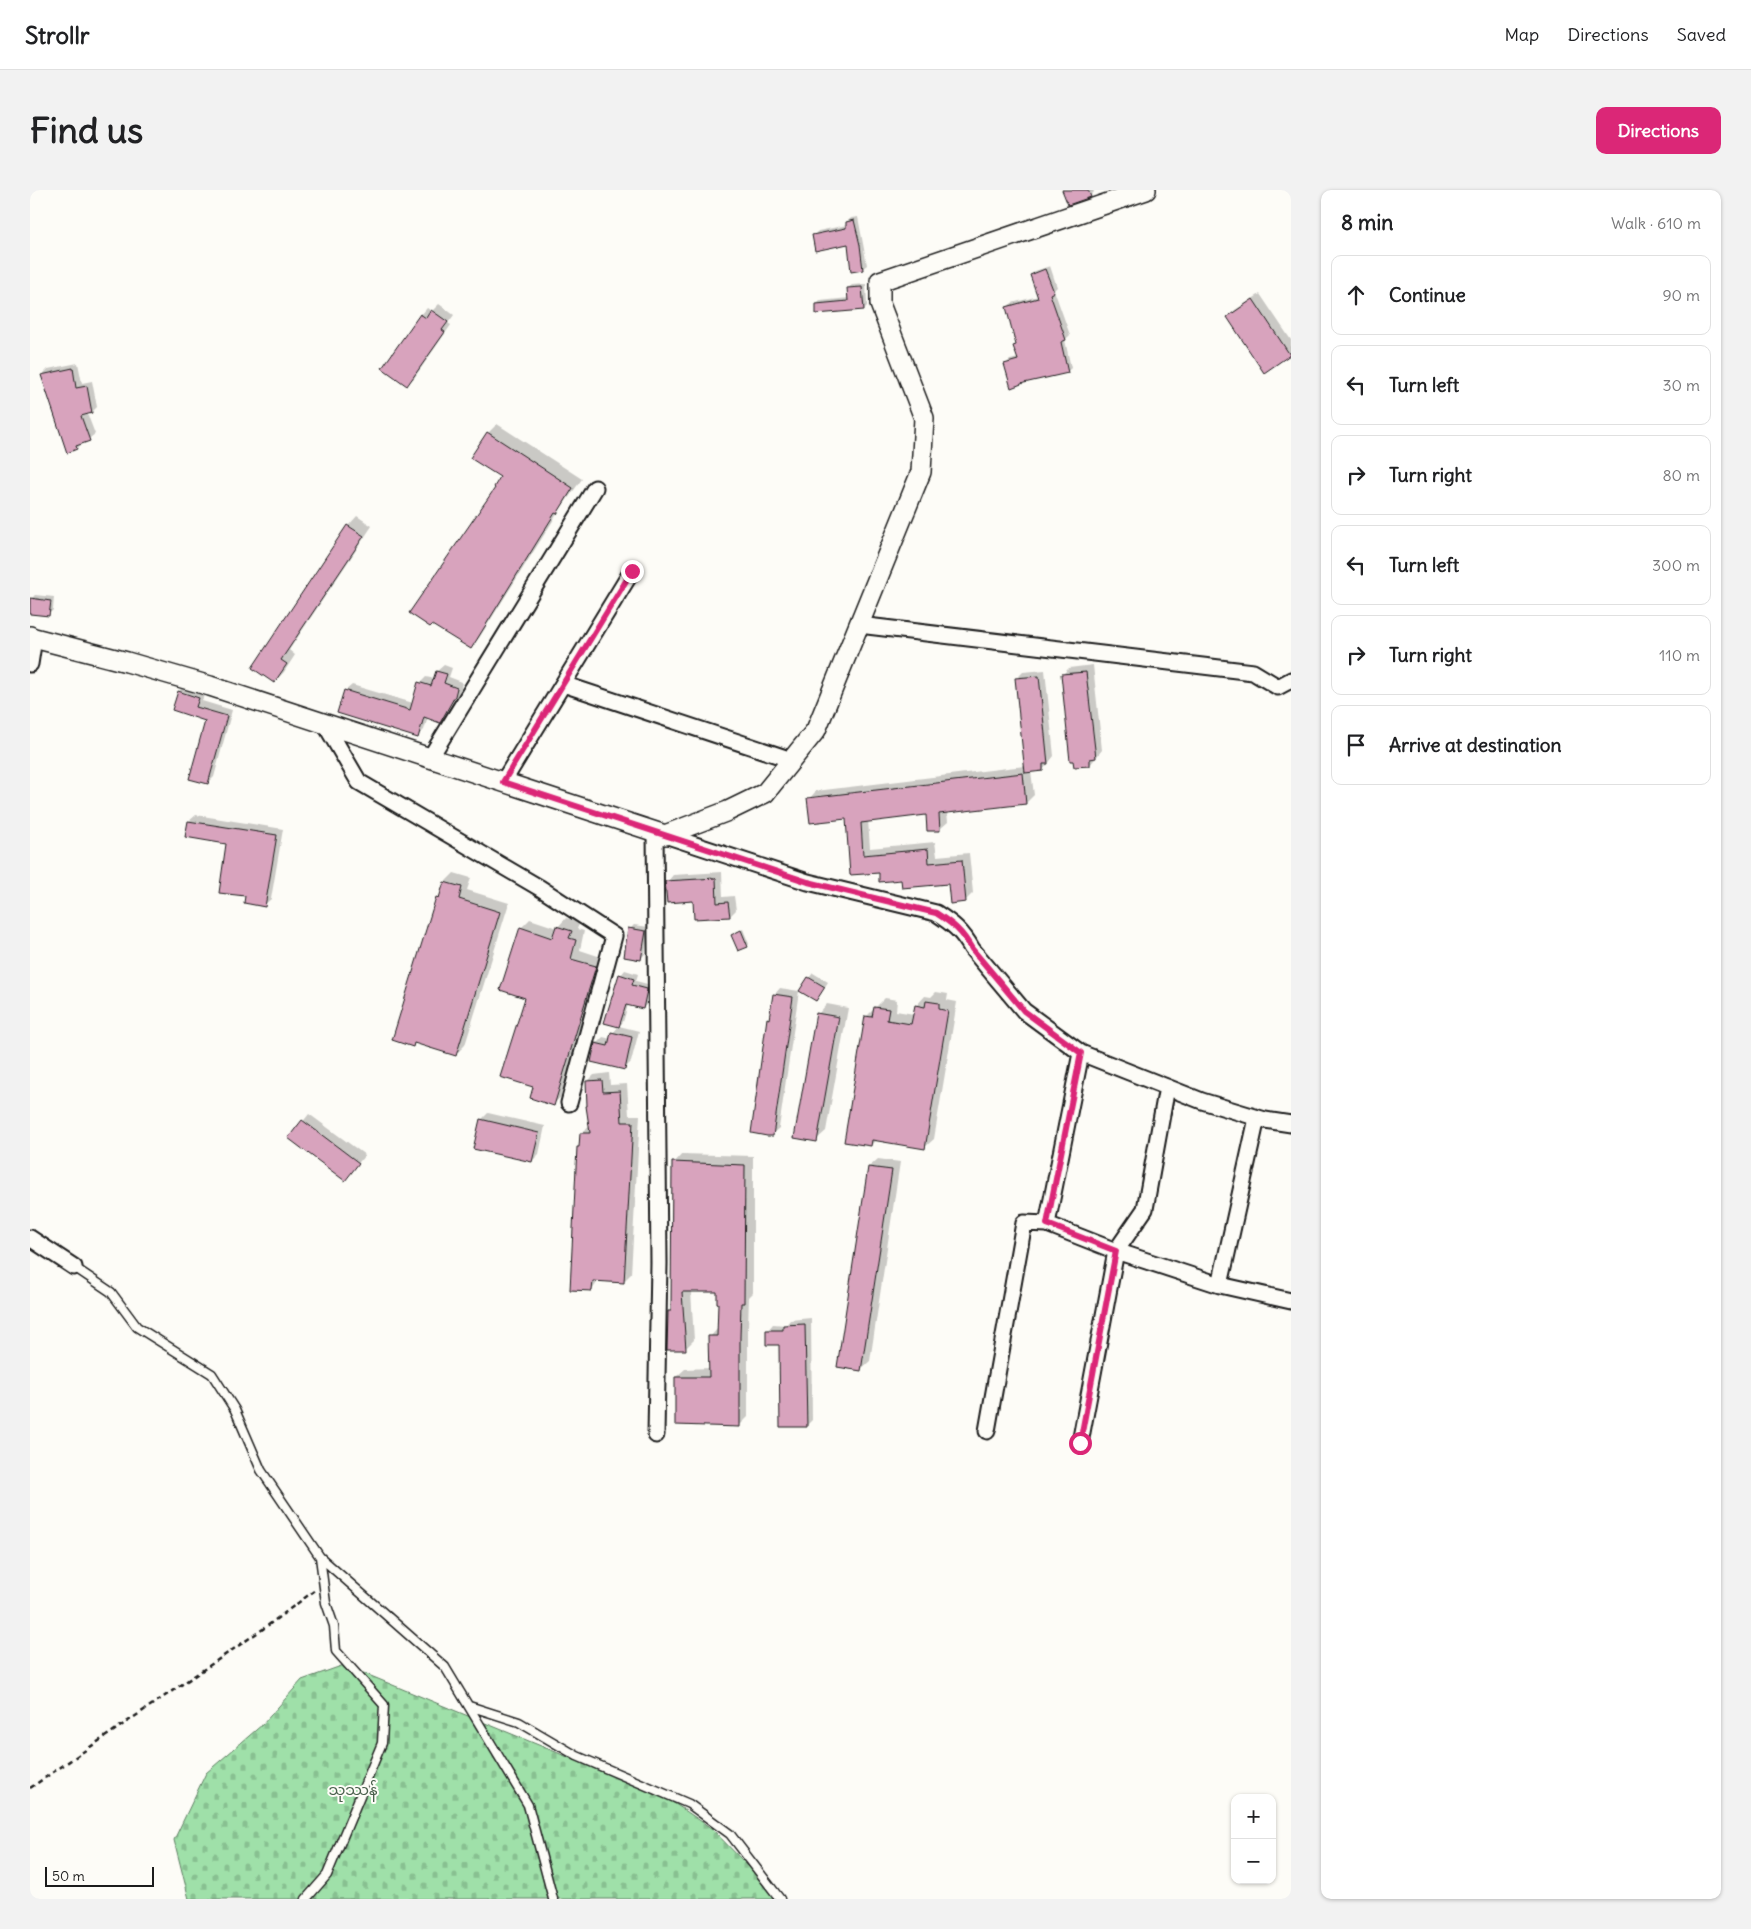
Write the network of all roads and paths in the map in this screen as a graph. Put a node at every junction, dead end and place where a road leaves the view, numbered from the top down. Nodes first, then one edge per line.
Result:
1 (1146, 190) edge
2 (595, 488) dead end
3 (632, 571) dead end
4 (859, 625) junction
5 (32, 637) edge
6 (30, 664) edge
7 (1291, 680) edge
8 (563, 684) junction
9 (325, 724) junction
10 (430, 758) junction
11 (792, 760) junction
12 (503, 782) junction
13 (660, 834) junction
14 (1081, 1053) junction
15 (1167, 1087) junction
16 (569, 1103) dead end
17 (1257, 1118) junction
18 (1291, 1124) edge
19 (1047, 1224) junction
20 (30, 1238) edge
21 (1116, 1251) junction
22 (74, 1267) joint
23 (1220, 1285) junction
24 (1291, 1301) edge
25 (987, 1431) dead end
26 (656, 1435) dead end
27 (1080, 1443) dead end
28 (320, 1557) junction
29 (324, 1584) junction
30 (469, 1706) junction
31 (30, 1788) edge
32 (306, 1899) edge
33 (553, 1899) edge
34 (780, 1899) edge

1 - 4 street
2 - 10 street
3 - 8 street
4 - 7 street
4 - 11 street
5 - 6 street
5 - 9 street
8 - 11 street
8 - 12 street
9 - 10 street
9 - 16 street
10 - 12 street
11 - 13 street
12 - 13 street
13 - 14 street
13 - 26 street
14 - 15 street
14 - 19 street
15 - 17 street
15 - 21 street
17 - 18 street
17 - 23 street
19 - 21 street
19 - 25 street
20 - 22 street
21 - 23 street
21 - 27 street
22 - 28 lane
23 - 24 street
28 - 29 lane
28 - 30 lane
29 - 31 path
29 - 32 lane
30 - 33 lane
30 - 34 lane

